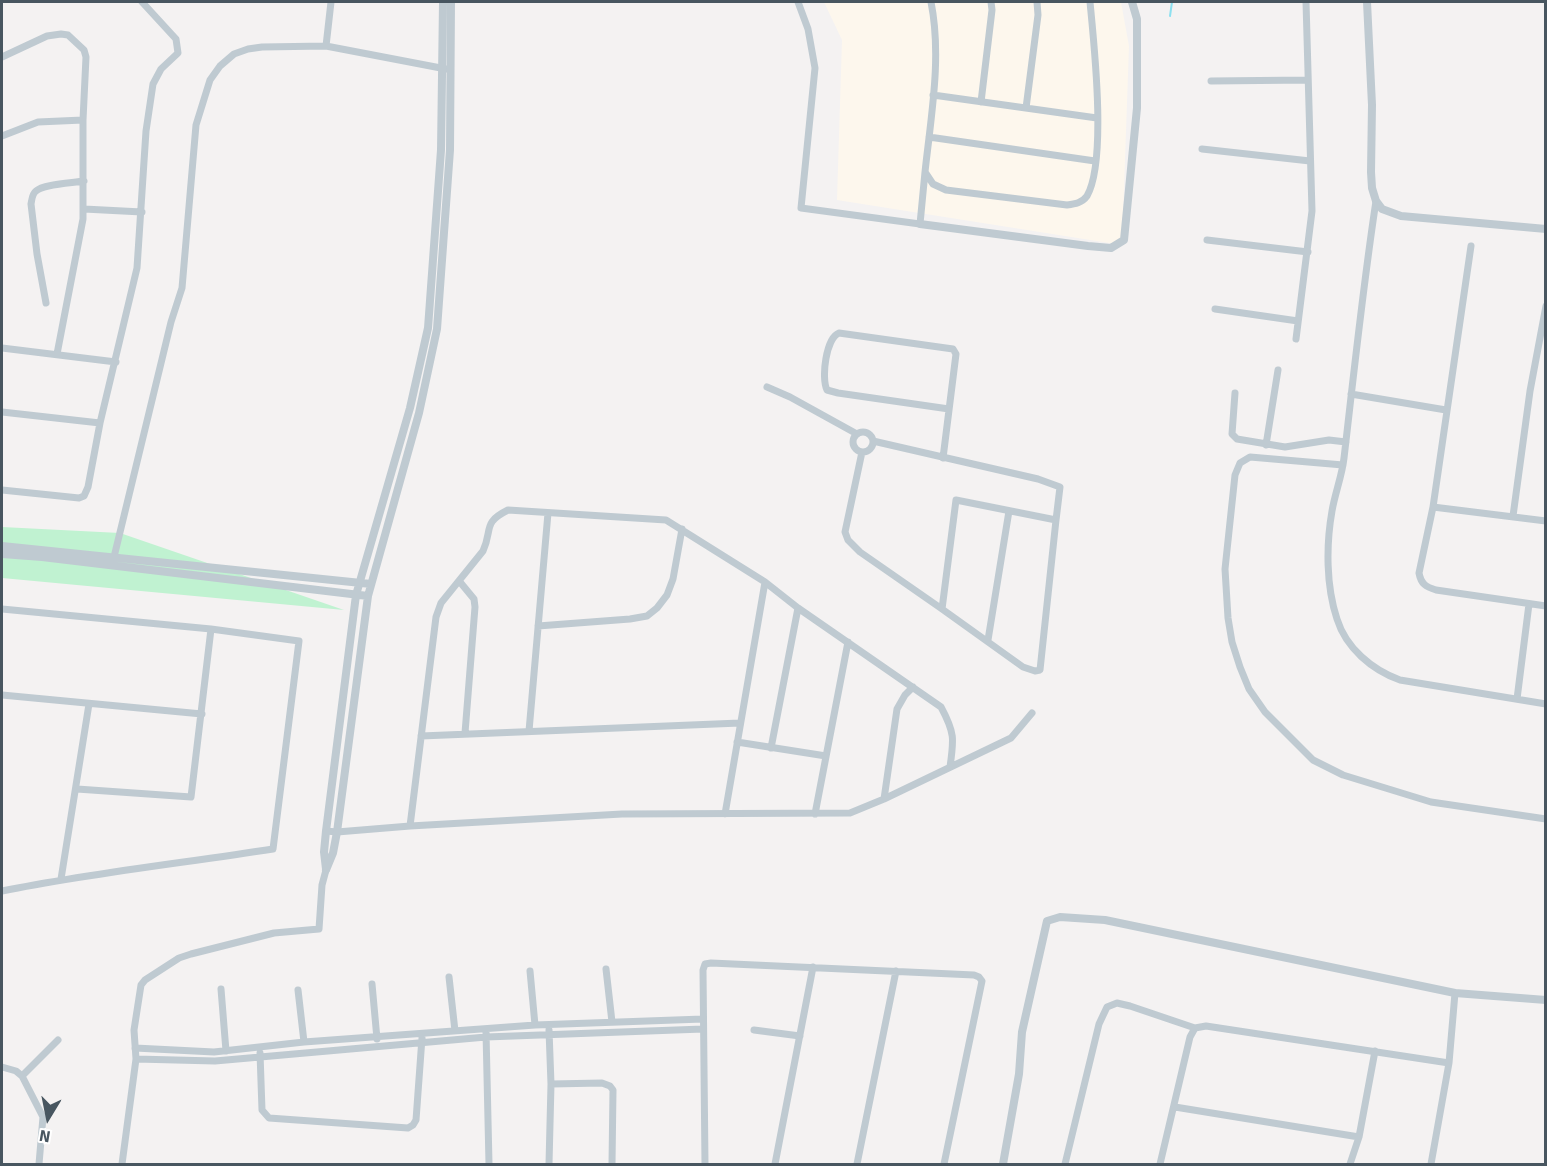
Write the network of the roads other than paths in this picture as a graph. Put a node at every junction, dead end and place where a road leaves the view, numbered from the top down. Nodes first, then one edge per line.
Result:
1 (142, 2) edge
2 (332, 2) edge
3 (443, 2) edge
4 (451, 2) edge
5 (798, 2) edge
6 (931, 2) edge
7 (990, 2) edge
8 (1037, 2) edge
9 (1090, 2) edge
10 (1132, 2) edge
11 (1306, 2) edge
12 (1367, 2) edge
13 (326, 46) junction
14 (2, 57) edge
15 (441, 68) junction
16 (451, 70) junction
17 (1308, 80) junction
18 (1211, 81) dead end
19 (933, 95) junction
20 (981, 102) junction
21 (1026, 108) junction
22 (1097, 118) junction
23 (83, 120) junction
24 (2, 135) edge
25 (929, 137) junction
26 (1202, 148) dead end
27 (1095, 161) junction
28 (1310, 161) junction
29 (926, 172) junction
30 (84, 181) junction
31 (1376, 201) junction
32 (84, 209) junction
33 (142, 212) junction
34 (920, 224) junction
35 (1545, 229) edge
36 (1206, 240) dead end
37 (1471, 246) dead end
38 (1308, 252) junction
39 (46, 303) dead end
40 (1545, 306) edge
41 (1215, 309) dead end
42 (1298, 321) junction
43 (1296, 339) dead end
44 (2, 348) edge
45 (57, 354) junction
46 (116, 362) junction
47 (1278, 370) dead end
48 (767, 387) dead end
49 (1235, 393) dead end
50 (1351, 394) junction
51 (949, 409) junction
52 (1446, 410) junction
53 (2, 412) edge
54 (100, 423) junction
55 (857, 434) junction
56 (873, 441) junction
57 (1346, 442) junction
58 (1266, 445) junction
59 (862, 452) junction
60 (943, 458) junction
61 (1343, 465) junction
62 (2, 490) edge
63 (1433, 507) junction
64 (1009, 511) junction
65 (548, 513) junction
66 (1513, 516) junction
67 (1056, 520) junction
68 (1545, 521) edge
69 (682, 529) junction
70 (2, 546) edge
71 (2, 554) edge
72 (114, 557) junction
73 (460, 582) junction
74 (765, 582) junction
75 (359, 583) junction
76 (371, 584) junction
77 (356, 595) junction
78 (368, 596) junction
79 (1529, 604) junction
80 (1545, 606) edge
81 (798, 608) junction
82 (2, 609) edge
83 (942, 609) junction
84 (538, 626) junction
85 (211, 629) junction
86 (988, 640) junction
87 (848, 642) junction
88 (913, 687) junction
89 (2, 695) edge
90 (1517, 699) junction
91 (89, 704) junction
92 (1545, 704) edge
93 (1032, 713) dead end
94 (202, 714) junction
95 (740, 723) junction
96 (530, 731) junction
97 (465, 733) junction
98 (421, 736) junction
99 (737, 742) junction
100 (771, 748) junction
101 (826, 756) junction
102 (950, 767) junction
103 (76, 789) junction
104 (884, 799) junction
105 (815, 813) junction
106 (725, 814) junction
107 (1545, 819) edge
108 (410, 826) junction
109 (326, 831) junction
110 (337, 832) junction
111 (326, 870) junction
112 (61, 879) junction
113 (2, 891) edge
114 (813, 967) junction
115 (606, 969) dead end
116 (530, 971) dead end
117 (896, 971) junction
118 (449, 977) dead end
119 (372, 984) dead end
120 (221, 989) dead end
121 (298, 990) dead end
122 (1455, 993) junction
123 (1545, 1000) edge
124 (703, 1019) junction
125 (612, 1022) junction
126 (549, 1024) junction
127 (535, 1025) junction
128 (1195, 1028) junction
129 (703, 1029) junction
130 (455, 1030) junction
131 (754, 1030) dead end
132 (422, 1033) junction
133 (486, 1033) junction
134 (549, 1033) junction
135 (377, 1036) junction
136 (800, 1036) junction
137 (58, 1040) dead end
138 (422, 1041) junction
139 (304, 1042) junction
140 (377, 1045) junction
141 (135, 1048) junction
142 (260, 1048) junction
143 (226, 1051) junction
144 (1375, 1051) junction
145 (260, 1057) junction
146 (136, 1059) junction
147 (1449, 1063) junction
148 (2, 1067) edge
149 (22, 1076) junction
150 (551, 1084) junction
151 (1175, 1107) junction
152 (1359, 1137) junction
153 (39, 1164) edge
154 (122, 1164) edge
155 (489, 1164) edge
156 (549, 1164) edge
157 (612, 1164) edge
158 (705, 1164) edge
159 (775, 1164) edge
160 (857, 1164) edge
161 (944, 1164) edge
162 (1003, 1164) edge
163 (1065, 1164) edge
164 (1160, 1164) edge
165 (1350, 1164) edge
166 (1431, 1164) edge

1 - 33 street
2 - 13 street
3 - 15 street
4 - 16 street
5 - 34 street
6 - 19 street
7 - 20 street
8 - 21 street
9 - 22 street
10 - 34 street
11 - 17 street
12 - 31 street
13 - 15 street
13 - 72 street
14 - 23 street
15 - 16 street
15 - 75 street
16 - 76 street
17 - 18 street
17 - 28 street
19 - 20 street
19 - 25 street
20 - 21 street
21 - 22 street
22 - 27 street
23 - 24 street
23 - 30 street
25 - 27 street
25 - 29 street
26 - 28 street
27 - 29 street
28 - 38 street
29 - 34 street
30 - 32 street
30 - 39 street
31 - 35 street
31 - 50 street
32 - 33 street
32 - 45 street
33 - 46 street
36 - 38 street
37 - 52 street
38 - 42 street
40 - 66 street
41 - 42 street
42 - 43 street
44 - 45 street
45 - 46 street
46 - 54 street
47 - 58 street
48 - 55 street
49 - 58 street
50 - 52 street
50 - 57 street
51 - 51 street
51 - 60 street
52 - 63 street
53 - 54 street
54 - 62 street
55 - 56 street
55 - 59 street
56 - 59 street
56 - 60 street
57 - 58 street
57 - 61 street
59 - 83 street
60 - 67 street
61 - 90 street
61 - 107 street
63 - 66 street
63 - 79 street
64 - 67 street
64 - 83 street
64 - 86 street
65 - 69 street
65 - 73 street
65 - 84 street
66 - 68 street
67 - 86 street
69 - 74 street
69 - 84 street
70 - 72 street
71 - 77 street
72 - 75 street
73 - 97 street
73 - 98 street
74 - 81 street
74 - 95 street
75 - 76 street
75 - 77 street
76 - 78 street
77 - 78 street
77 - 109 street
78 - 110 street
79 - 80 street
79 - 90 street
81 - 87 street
81 - 100 street
82 - 85 street
83 - 86 street
84 - 96 street
85 - 94 street
85 - 112 street
87 - 88 street
87 - 101 street
88 - 102 street
88 - 104 street
89 - 91 street
90 - 92 street
91 - 94 street
91 - 103 street
93 - 102 street
94 - 103 street
95 - 96 street
95 - 99 street
96 - 97 street
97 - 98 street
98 - 108 street
99 - 100 street
99 - 106 street
100 - 101 street
101 - 105 street
102 - 104 street
103 - 112 street
104 - 105 street
105 - 106 street
106 - 108 street
108 - 110 street
109 - 110 street
109 - 111 street
110 - 111 street
111 - 141 street
112 - 113 street
114 - 117 street
114 - 124 street
114 - 136 street
115 - 125 street
116 - 127 street
117 - 160 street
117 - 161 street
118 - 130 street
119 - 135 street
120 - 143 street
121 - 139 street
122 - 123 street
122 - 147 street
122 - 162 street
124 - 125 street
124 - 129 street
125 - 126 street
126 - 127 street
126 - 134 street
127 - 133 street
128 - 144 street
128 - 151 street
128 - 163 street
129 - 134 street
129 - 158 street
130 - 132 street
130 - 133 street
131 - 136 street
132 - 135 street
132 - 138 street
133 - 134 street
133 - 138 street
133 - 155 street
134 - 150 street
135 - 139 street
135 - 140 street
136 - 159 street
137 - 149 street
138 - 140 street
138 - 145 street
139 - 142 street
140 - 145 street
141 - 143 street
141 - 146 street
142 - 143 street
142 - 145 street
144 - 147 street
144 - 152 street
145 - 146 street
146 - 154 street
147 - 166 street
148 - 149 street
149 - 153 street
150 - 156 street
150 - 157 street
151 - 152 street
151 - 164 street
152 - 165 street

